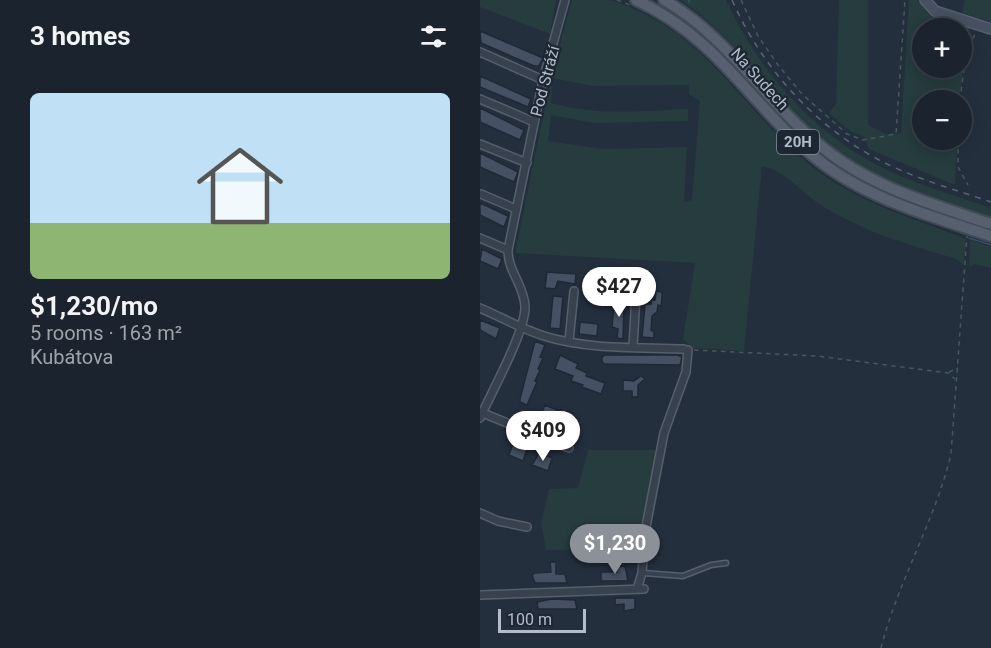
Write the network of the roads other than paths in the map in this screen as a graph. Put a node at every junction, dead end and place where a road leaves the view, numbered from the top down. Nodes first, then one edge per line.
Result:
1 (565, 0) edge
2 (636, 0) edge
3 (664, 0) edge
4 (925, 0) edge
5 (986, 28) edge
6 (480, 52) edge
7 (543, 80) junction
8 (480, 99) edge
9 (534, 122) junction
10 (480, 144) edge
11 (527, 163) junction
12 (481, 194) edge
13 (516, 209) junction
14 (991, 224) edge
15 (991, 236) edge
16 (480, 238) edge
17 (508, 250) junction
18 (574, 291) dead end
19 (636, 296) dead end
20 (480, 308) edge
21 (521, 326) junction
22 (569, 341) junction
23 (633, 346) junction
24 (481, 414) edge
25 (569, 447) dead end
26 (480, 513) edge
27 (527, 527) dead end
28 (726, 563) dead end
29 (642, 573) junction
30 (480, 595) edge

1 - 7 street, Pod Stráží
2 - 15 main road, Na Sudech / 20H
3 - 14 main road, Na Sudech / 20H
4 - 5 street
6 - 7 street
7 - 9 street, Pod Stráží
8 - 9 street
9 - 11 street, Pod Stráží
10 - 11 street
11 - 13 street, Pod Stráží
12 - 13 street
13 - 17 street, Pod Stráží
16 - 17 street
17 - 21 street, Pod Stráží
18 - 22 street
19 - 23 street
20 - 21 street
21 - 22 street
21 - 24 street, Pod Stráží
22 - 23 street
23 - 29 street
24 - 25 street
26 - 27 street
28 - 29 lane
29 - 30 street

